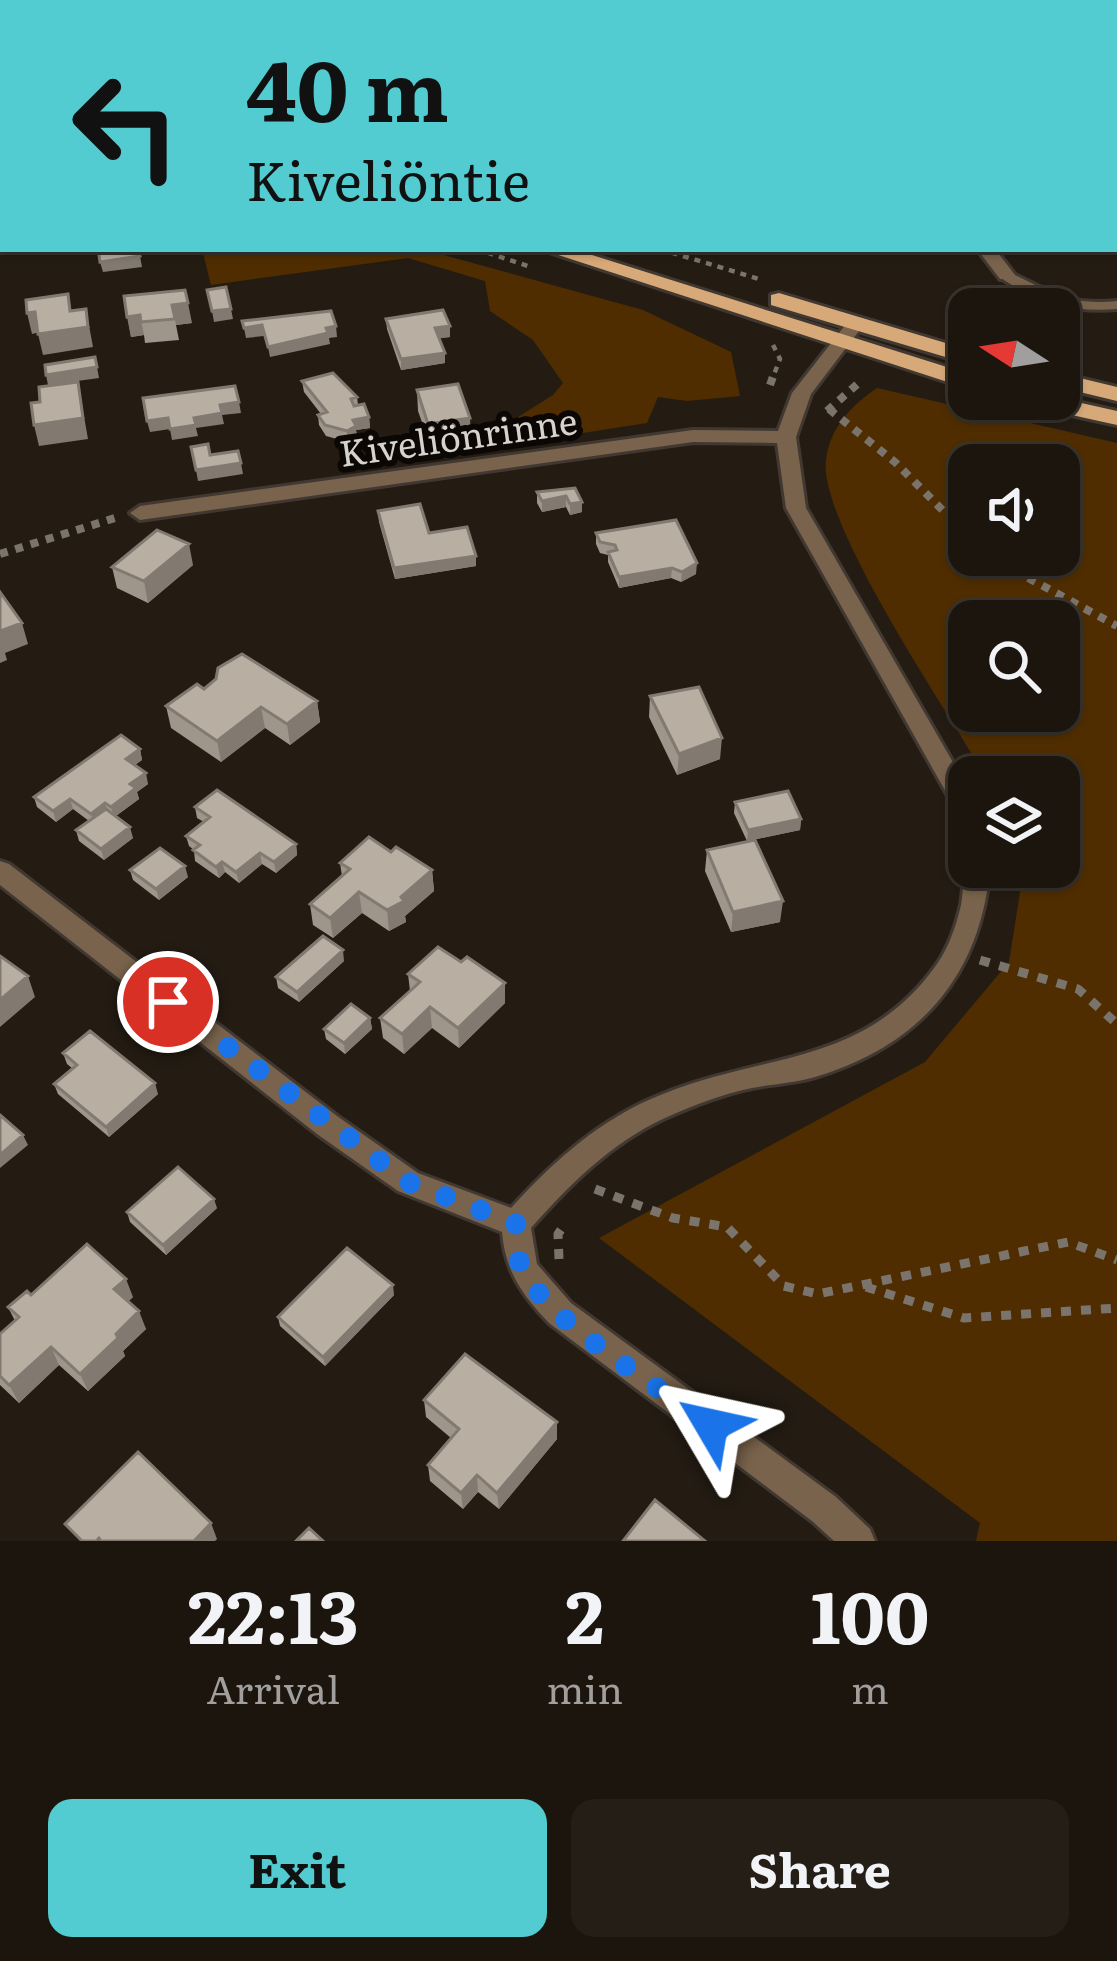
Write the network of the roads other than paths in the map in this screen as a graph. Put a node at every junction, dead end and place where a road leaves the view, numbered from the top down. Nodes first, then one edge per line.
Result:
1 (560, 252) edge
2 (626, 252) edge
3 (988, 252) edge
4 (1006, 275) joint
5 (1117, 304) edge
6 (856, 323) junction
7 (838, 342) junction
8 (948, 351) edge
9 (948, 376) edge
10 (1080, 385) edge
11 (1117, 394) edge
12 (1080, 410) edge
13 (1117, 418) edge
14 (786, 437) junction
15 (140, 514) road end
16 (948, 775) edge
17 (0, 871) edge
18 (978, 888) edge
19 (516, 1224) junction
20 (858, 1541) edge

1 - 7 main road
2 - 6 main road
3 - 4 street
4 - 5 lane
6 - 7 street
6 - 8 main road
7 - 9 main road
7 - 14 street
10 - 11 main road
12 - 13 main road
14 - 15 street, Kiveliönrinne
14 - 16 street
17 - 19 street
18 - 19 street
19 - 20 street

